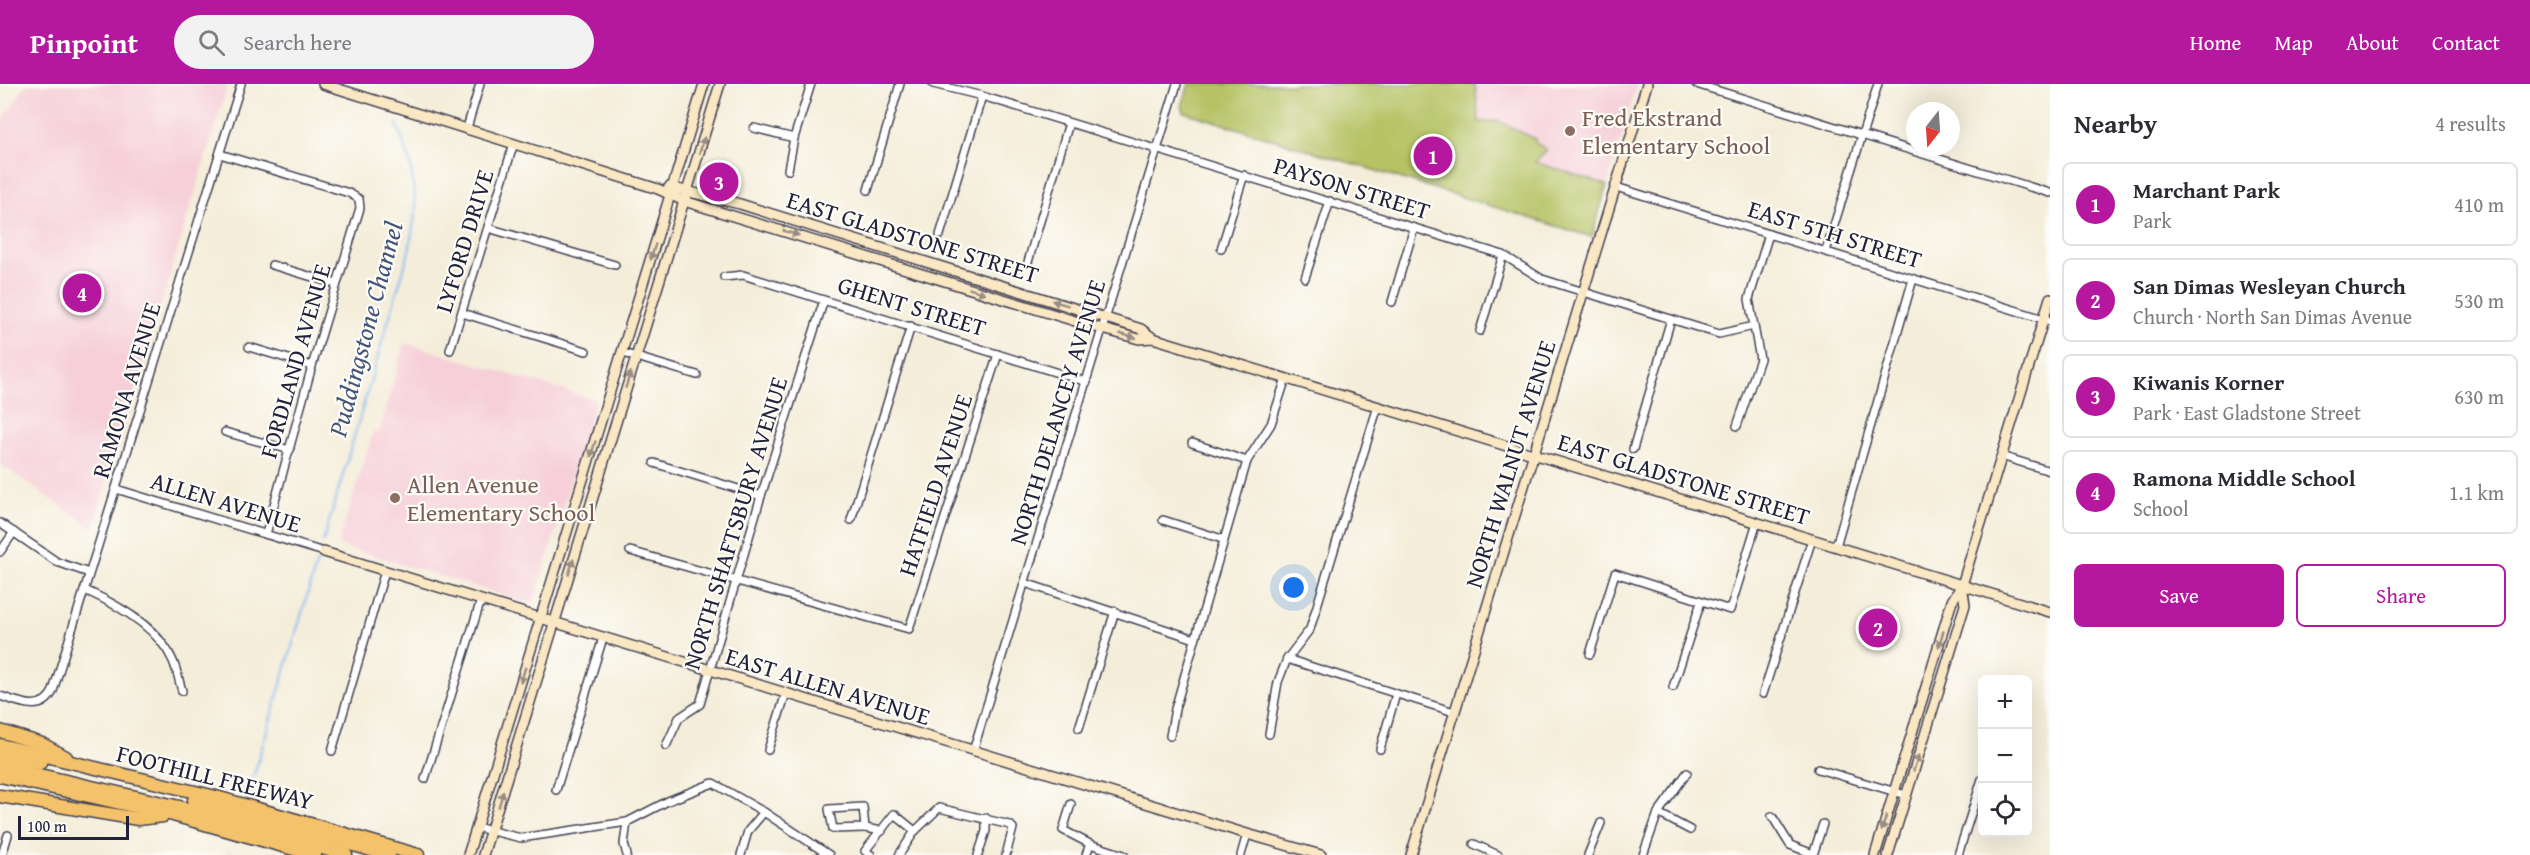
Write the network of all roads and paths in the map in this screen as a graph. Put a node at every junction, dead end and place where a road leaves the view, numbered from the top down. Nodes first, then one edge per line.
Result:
1 (241, 84) edge
2 (323, 84) edge
3 (480, 84) edge
4 (704, 84) edge
5 (720, 84) edge
6 (811, 84) edge
7 (900, 84) edge
8 (933, 84) edge
9 (1177, 84) edge
10 (1647, 84) edge
11 (1696, 84) edge
12 (1878, 84) edge
13 (982, 96) junction
14 (1069, 123) junction
15 (467, 128) junction
16 (754, 128) dead end
17 (1863, 135) junction
18 (794, 138) junction
19 (514, 143) junction
20 (1158, 149) junction
21 (220, 154) junction
22 (788, 170) dead end
23 (1244, 176) junction
24 (673, 186) junction
25 (1616, 187) junction
26 (658, 189) junction
27 (688, 190) junction
28 (868, 190) dead end
29 (2050, 193) edge
30 (670, 196) junction
31 (684, 201) junction
32 (1330, 201) junction
33 (488, 228) junction
34 (1414, 228) junction
35 (1769, 234) junction
36 (940, 235) dead end
37 (1221, 249) dead end
38 (1826, 251) junction
39 (1503, 255) junction
40 (1028, 262) dead end
41 (272, 265) dead end
42 (615, 265) dead end
43 (724, 277) dead end
44 (1305, 278) dead end
45 (1913, 279) junction
46 (336, 284) junction
47 (1583, 292) junction
48 (2050, 298) edge
49 (824, 300) junction
50 (1392, 302) dead end
51 (462, 313) junction
52 (1107, 318) junction
53 (1671, 319) junction
54 (2047, 320) edge
55 (911, 326) junction
56 (1754, 326) junction
57 (1103, 329) junction
58 (1480, 331) dead end
59 (1153, 338) junction
60 (249, 347) dead end
61 (450, 350) dead end
62 (586, 351) dead end
63 (623, 353) junction
64 (998, 354) junction
65 (635, 357) junction
66 (312, 366) junction
67 (697, 375) dead end
68 (1286, 378) junction
69 (1087, 382) junction
70 (1378, 406) junction
71 (1737, 426) dead end
72 (225, 432) dead end
73 (1192, 443) dead end
74 (1633, 448) dead end
75 (290, 450) junction
76 (1534, 454) junction
77 (2001, 456) junction
78 (1246, 462) junction
79 (654, 463) dead end
80 (2050, 471) edge
81 (116, 489) junction
82 (761, 496) junction
83 (851, 520) dead end
84 (1163, 520) dead end
85 (1757, 522) junction
86 (0, 523) edge
87 (14, 532) junction
88 (266, 534) junction
89 (1222, 539) junction
90 (1812, 539) junction
91 (1836, 546) junction
92 (630, 551) dead end
93 (0, 552) edge
94 (324, 552) joint
95 (385, 571) junction
96 (90, 573) junction
97 (737, 579) junction
98 (1025, 583) junction
99 (1962, 585) junction
100 (84, 590) junction
101 (481, 600) junction
102 (1701, 602) junction
103 (1115, 611) junction
104 (2050, 612) edge
105 (541, 619) junction
106 (553, 623) junction
107 (603, 638) junction
108 (1195, 639) junction
109 (1590, 654) dead end
110 (1287, 659) junction
111 (711, 670) junction
112 (1673, 687) dead end
113 (182, 691) dead end
114 (786, 693) junction
115 (1396, 694) junction
116 (1764, 694) dead end
117 (0, 696) edge
118 (1454, 712) junction
119 (1079, 728) dead end
120 (0, 732) edge
121 (1269, 734) dead end
122 (1170, 736) dead end
123 (0, 745) edge
124 (666, 746) dead end
125 (1380, 748) dead end
126 (768, 750) dead end
127 (332, 751) dead end
128 (973, 751) junction
129 (0, 755) edge
130 (80, 765) junction
131 (0, 766) edge
132 (1818, 769) dead end
133 (1687, 773) dead end
134 (0, 776) edge
135 (425, 779) dead end
136 (1982, 783) edge
137 (556, 790) dead end
138 (1894, 792) junction
139 (1906, 795) junction
140 (0, 796) edge
141 (1071, 804) dead end
142 (764, 812) junction
143 (1659, 813) junction
144 (173, 815) junction
145 (1772, 816) dead end
146 (271, 817) junction
147 (986, 818) junction
148 (627, 822) junction
149 (1601, 823) dead end
150 (1823, 824) dead end
151 (476, 827) junction
152 (865, 828) junction
153 (1690, 830) dead end
154 (491, 831) junction
155 (882, 831) junction
156 (915, 831) junction
157 (331, 833) junction
158 (1247, 834) junction
159 (8, 835) dead end
160 (279, 840) junction
161 (1090, 844) junction
162 (1474, 844) dead end
163 (824, 853) edge
164 (344, 854) edge
165 (2, 855) edge
166 (315, 855) edge
167 (389, 855) edge
168 (418, 855) edge
169 (468, 855) edge
170 (483, 855) edge
171 (627, 855) edge
172 (741, 855) edge
173 (871, 855) edge
174 (899, 855) edge
175 (978, 855) edge
176 (1006, 855) edge
177 (1086, 855) edge
178 (1124, 855) edge
179 (1241, 855) edge
180 (1321, 855) edge
181 (1411, 855) edge
182 (1498, 855) edge
183 (1588, 855) edge
184 (1643, 855) edge
185 (1813, 855) edge
186 (1875, 855) edge
187 (1888, 855) edge
188 (1958, 855) edge

1 - 21 street, RAMONA AVENUE
2 - 15 main road, EAST GLADSTONE STREET
3 - 15 street
4 - 24 main road
27 -> 5 main road
6 - 18 street
7 - 28 street
8 - 13 street, PAYSON STREET
9 - 20 street, NORTH DELANCEY AVENUE
10 - 25 main road, NORTH WALNUT AVENUE
11 - 17 street
12 - 17 street
13 - 14 street, PAYSON STREET
13 - 36 street
14 - 20 street, PAYSON STREET
14 - 40 street
15 - 19 main road, EAST GLADSTONE STREET
16 - 18 street
17 - 29 street
17 - 38 street
18 - 22 street
19 - 26 main road, EAST GLADSTONE STREET
19 - 33 street, LYFORD DRIVE
20 - 23 street, PAYSON STREET
20 - 52 street, NORTH DELANCEY AVENUE
21 - 46 street, FORDLAND AVENUE
21 - 81 street, RAMONA AVENUE
23 - 32 street, PAYSON STREET
23 - 37 street
24 - 26 main road, EAST GLADSTONE STREET
24 - 27 main road, EAST GLADSTONE STREET
24 - 30 main road
25 - 35 street, EAST 5TH STREET
25 - 47 main road, NORTH WALNUT AVENUE
26 - 30 main road, EAST GLADSTONE STREET
27 - 31 main road
52 -> 27 main road, EAST GLADSTONE STREET
30 - 31 main road, EAST GLADSTONE STREET
30 -> 63 main road
31 -> 57 main road, EAST GLADSTONE STREET
31 - 65 main road
32 - 34 street, PAYSON STREET
32 - 44 street
33 - 42 street
33 - 51 street, LYFORD DRIVE
34 - 39 street, PAYSON STREET
34 - 50 street
35 - 38 street, EAST 5TH STREET
35 - 56 street
38 - 45 street, EAST 5TH STREET
39 - 47 street, PAYSON STREET
39 - 58 street
41 - 46 street
43 - 49 street, GHENT STREET
45 - 54 street, EAST 5TH STREET
45 - 91 street
46 - 66 street, FORDLAND AVENUE
47 - 53 street, PAYSON STREET
47 - 76 main road, NORTH WALNUT AVENUE
48 - 54 main road
49 - 55 street, GHENT STREET
49 - 82 street, NORTH SHAFTSBURY AVENUE
51 - 61 street, LYFORD DRIVE
51 - 62 street
52 - 57 street, NORTH DELANCEY AVENUE
52 - 59 main road, EAST GLADSTONE STREET
53 - 56 street, PAYSON STREET
53 - 74 street
54 - 77 main road
55 - 64 street, GHENT STREET
55 - 83 street
56 - 71 street
57 -> 59 main road, EAST GLADSTONE STREET
57 - 69 street, NORTH DELANCEY AVENUE
59 - 68 main road, EAST GLADSTONE STREET
60 - 66 street
63 - 65 street
63 -> 105 main road
64 - 69 street, GHENT STREET
64 - 97 street, HATFIELD AVENUE
65 - 67 street
106 -> 65 main road
66 - 75 street, FORDLAND AVENUE
68 - 70 main road, EAST GLADSTONE STREET
68 - 78 street
69 - 98 street, NORTH DELANCEY AVENUE
70 - 76 main road, EAST GLADSTONE STREET
70 - 110 street
72 - 75 street
73 - 78 street
75 - 88 street, FORDLAND AVENUE
76 - 85 main road, EAST GLADSTONE STREET
76 - 118 main road, NORTH WALNUT AVENUE
77 - 80 street
77 - 99 main road
78 - 89 street
79 - 82 street
81 - 88 street, ALLEN AVENUE
81 - 96 street, RAMONA AVENUE
82 - 97 street, NORTH SHAFTSBURY AVENUE
84 - 89 street
85 - 90 main road, EAST GLADSTONE STREET
85 - 102 street
86 - 87 street
87 - 93 street
87 - 96 street
88 - 94 street, ALLEN AVENUE
89 - 108 street
90 - 91 main road, EAST GLADSTONE STREET
90 - 116 street
91 - 99 main road, EAST GLADSTONE STREET
92 - 97 street
94 - 95 main road, EAST ALLEN AVENUE
95 - 101 main road, EAST ALLEN AVENUE
95 - 127 street
96 - 100 street, RAMONA AVENUE
97 - 111 street, NORTH SHAFTSBURY AVENUE
98 - 103 street
98 - 128 street, NORTH DELANCEY AVENUE
99 - 104 main road, EAST GLADSTONE STREET
99 -> 138 main road
139 -> 99 main road
100 - 113 street
100 - 117 street, RAMONA AVENUE
101 - 105 main road, EAST ALLEN AVENUE
101 - 135 street
102 - 109 street
102 - 112 street
103 - 108 street
103 - 119 street
105 - 106 main road, EAST ALLEN AVENUE
105 -> 151 main road
106 - 107 main road, EAST ALLEN AVENUE
154 -> 106 main road
107 - 111 main road, EAST ALLEN AVENUE
107 - 137 street
108 - 122 street
110 - 115 street
110 - 121 street
111 - 114 main road, EAST ALLEN AVENUE
111 - 124 street, NORTH SHAFTSBURY AVENUE
114 - 126 street
114 - 128 main road, EAST ALLEN AVENUE
115 - 118 street
115 - 125 street
118 - 181 main road, NORTH WALNUT AVENUE
120 - 130 highway
123 - 130 highway, FOOTHILL FREEWAY
128 - 158 main road, EAST ALLEN AVENUE
129 - 146 highway
130 - 146 highway, FOOTHILL FREEWAY
131 - 160 highway
132 - 138 street
133 - 143 street
134 - 144 highway, FOOTHILL FREEWAY
136 - 188 street
138 - 139 street
138 -> 186 main road
139 - 187 main road
140 - 144 highway
141 - 161 street
142 - 148 street
142 - 163 street
142 - 172 street
143 - 153 street
143 - 184 street
144 - 160 highway, FOOTHILL FREEWAY
145 - 185 street
146 - 157 highway, FOOTHILL FREEWAY
147 - 156 street
147 - 175 street
147 - 176 street
148 - 154 street
148 - 171 street
149 - 183 street
150 - 185 street
151 - 154 street
151 - 169 main road
152 - 152 street
152 - 155 street
154 - 170 main road
155 - 156 street
155 - 173 street
156 - 174 street
157 - 167 highway
157 - 168 highway, FOOTHILL FREEWAY
158 - 179 street
158 - 180 main road, EAST ALLEN AVENUE
159 - 165 street
160 - 164 highway
160 - 166 highway, FOOTHILL FREEWAY
161 - 177 street
161 - 178 street
162 - 182 street

